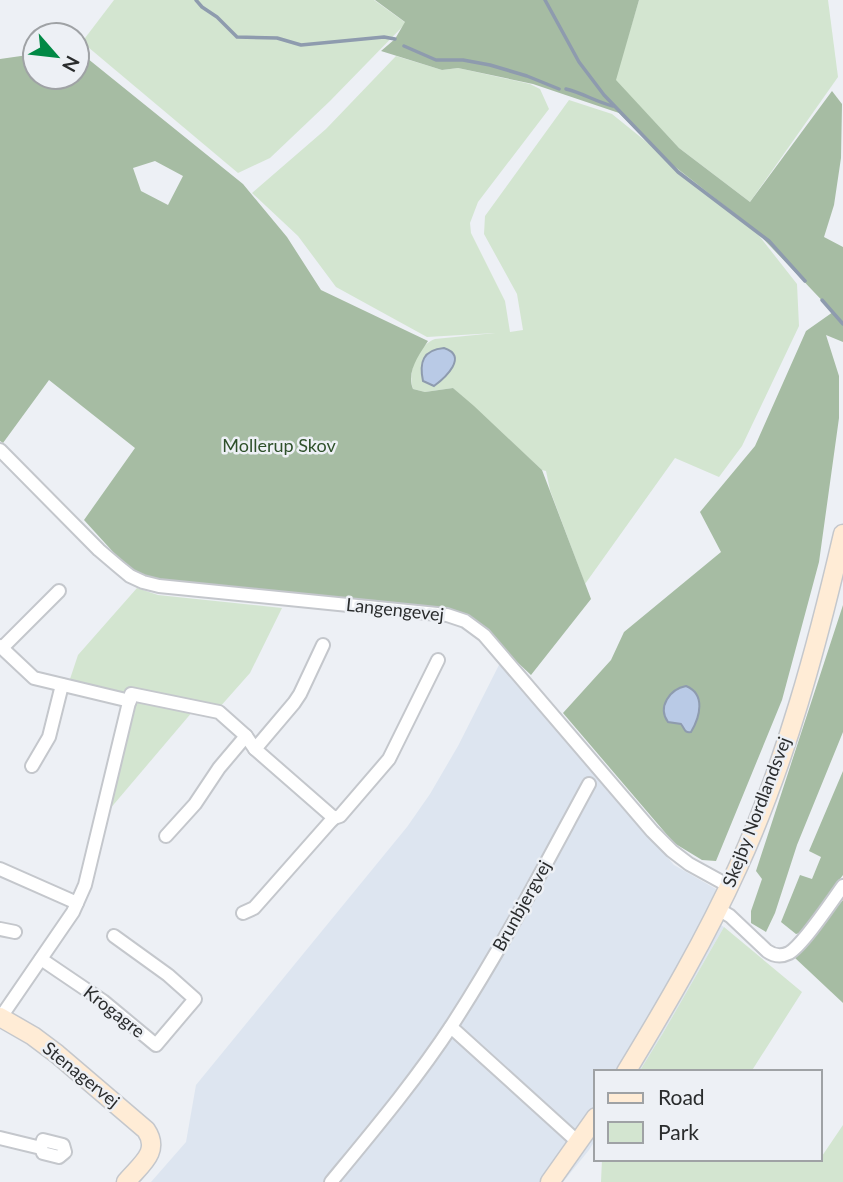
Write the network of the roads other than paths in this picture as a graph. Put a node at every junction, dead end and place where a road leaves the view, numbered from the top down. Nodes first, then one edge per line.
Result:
1 (0, 450) edge
2 (843, 534) edge
3 (59, 591) dead end
4 (323, 645) dead end
5 (1, 647) edge
6 (438, 660) dead end
7 (62, 685) junction
8 (130, 702) junction
9 (246, 736) junction
10 (255, 749) junction
11 (32, 766) dead end
12 (589, 784) dead end
13 (334, 818) junction
14 (166, 836) dead end
15 (0, 869) edge
16 (729, 886) junction
17 (843, 886) edge
18 (77, 904) junction
19 (718, 909) junction
20 (243, 914) dead end
21 (0, 929) edge
22 (15, 932) dead end
23 (114, 936) dead end
24 (41, 960) junction
25 (0, 1017) edge
26 (451, 1027) junction
27 (627, 1070) edge
28 (594, 1120) edge
29 (0, 1138) edge
30 (579, 1143) junction
31 (41, 1148) dead end
32 (126, 1182) edge
33 (331, 1182) edge
34 (550, 1182) edge

1 - 16 street, Langengevej
2 - 16 street, Skejby Nordlandsvej
3 - 5 street
4 - 10 street
5 - 7 street
6 - 13 street
7 - 8 street
7 - 11 street
8 - 9 street
8 - 18 street
9 - 10 street
9 - 14 street
10 - 13 street
12 - 26 street, Brunbjergvej
13 - 20 street
15 - 18 street
16 - 19 street, Skejby Nordlandsvej
17 - 19 street
18 - 24 street
19 - 27 street, Skejby Nordlandsvej
21 - 22 street
23 - 24 street, Krogagre
24 - 25 street
25 - 32 street, Stenagervej
26 - 30 street
26 - 33 street, Brunbjergvej
28 - 30 street
29 - 31 street
30 - 34 street

